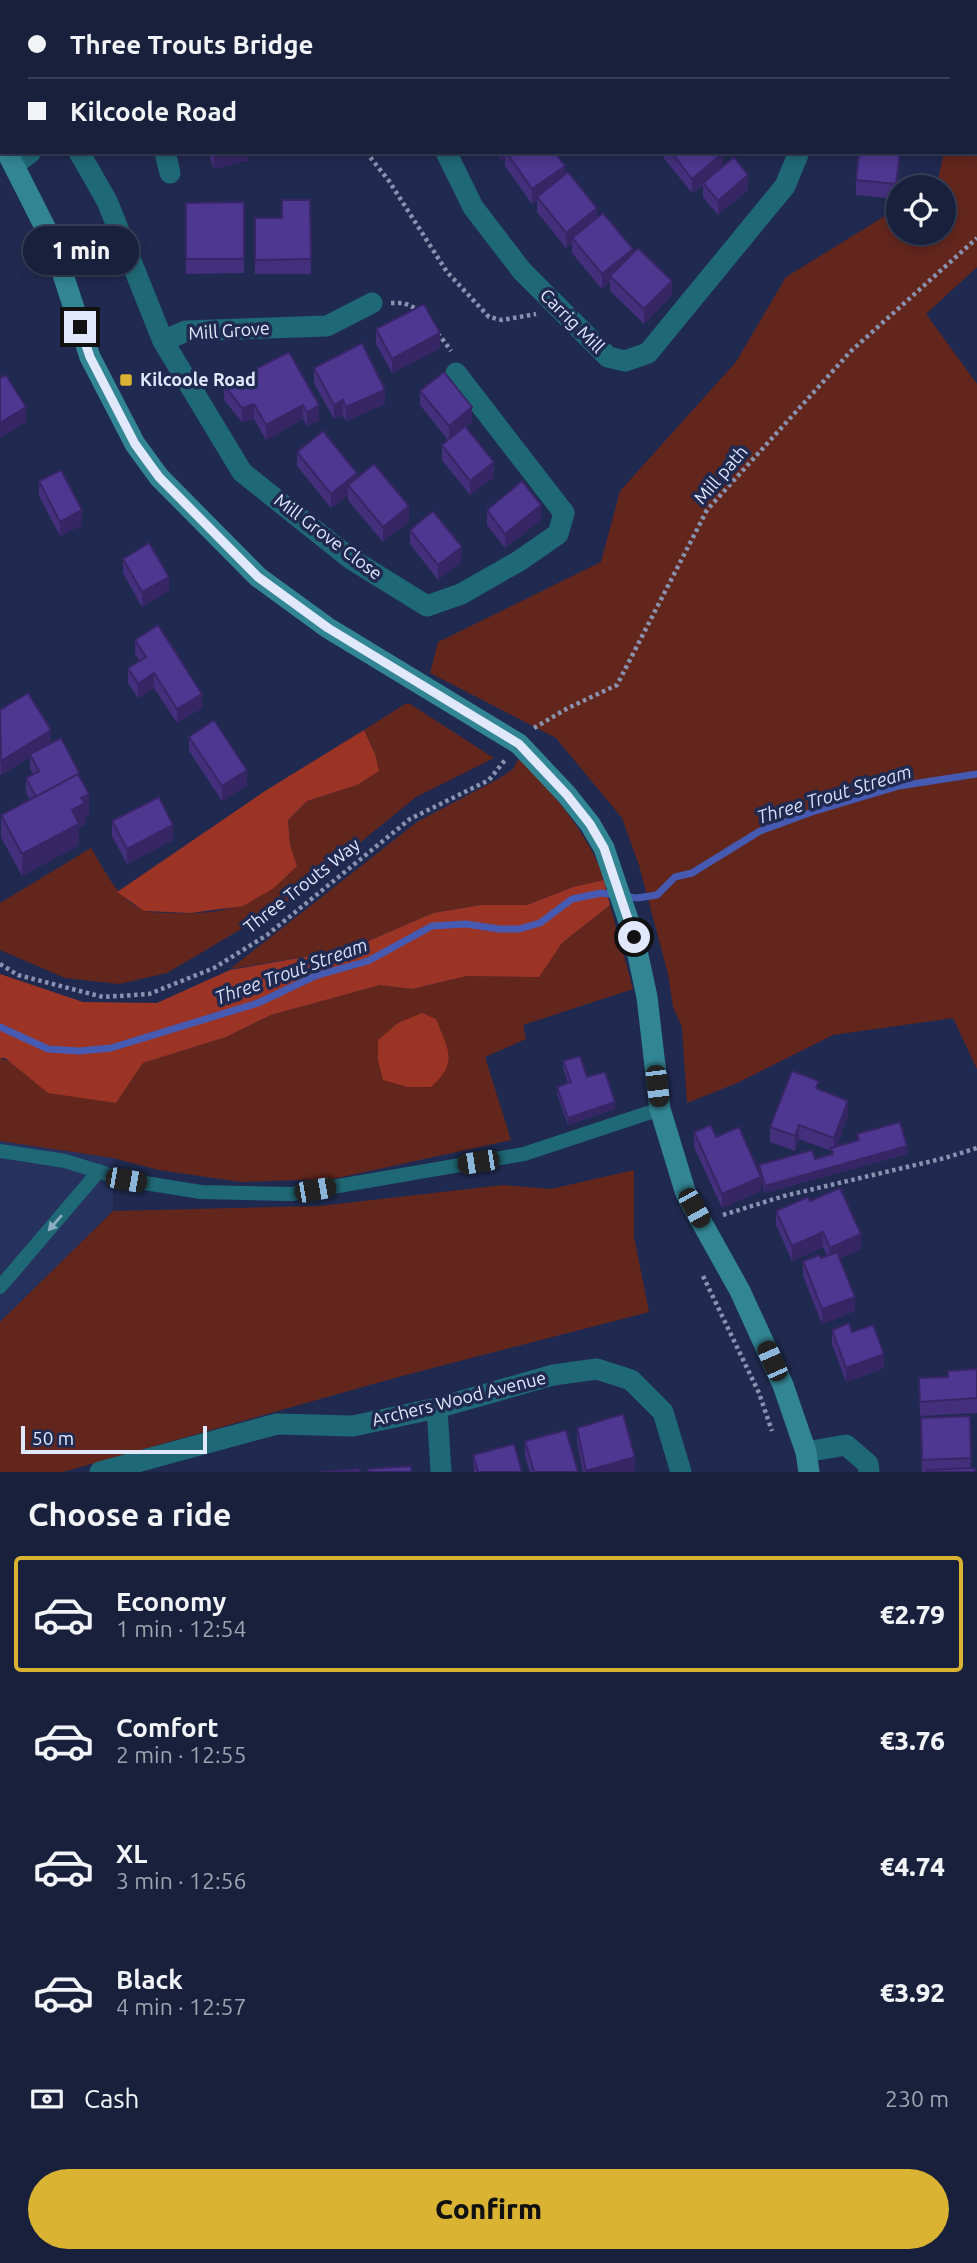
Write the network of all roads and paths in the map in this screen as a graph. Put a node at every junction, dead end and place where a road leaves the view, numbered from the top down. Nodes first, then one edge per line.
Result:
1 (80, 154) edge
2 (368, 154) edge
3 (447, 154) edge
4 (794, 154) edge
5 (18, 156) edge
6 (977, 238) edge
7 (372, 303) joint
8 (557, 306) junction
9 (427, 317) edge
10 (435, 328) edge
11 (163, 341) junction
12 (456, 373) joint
13 (519, 744) junction
14 (0, 964) edge
15 (660, 1109) junction
16 (977, 1148) edge
17 (0, 1151) edge
18 (99, 1171) junction
19 (702, 1222) junction
20 (700, 1270) dead end
21 (0, 1287) edge
22 (437, 1408) junction
23 (776, 1444) dead end
24 (808, 1462) edge
25 (163, 1463) edge
26 (100, 1472) edge
27 (441, 1472) edge
28 (681, 1472) edge
29 (869, 1472) edge

1 - 11 street, Mill Grove
2 - 8 path
3 - 8 street, Carrig Mill
4 - 8 street, Carrig Mill
5 - 13 main road
6 - 13 path, Mill path
7 - 9 path
7 - 11 street, Mill Grove
10 - 12 path
11 - 12 street, Mill Grove Close
13 - 14 path, Three Trouts Way
13 - 15 main road
15 - 18 lane
15 - 19 main road
16 - 19 path
17 - 18 lane
18 -> 21 lane
19 - 24 main road
20 - 23 path
22 - 25 street, Archers Wood Avenue
22 - 27 street
22 - 28 street, Archers Wood Avenue
24 - 29 street
25 - 26 street, Archers Wood Avenue

